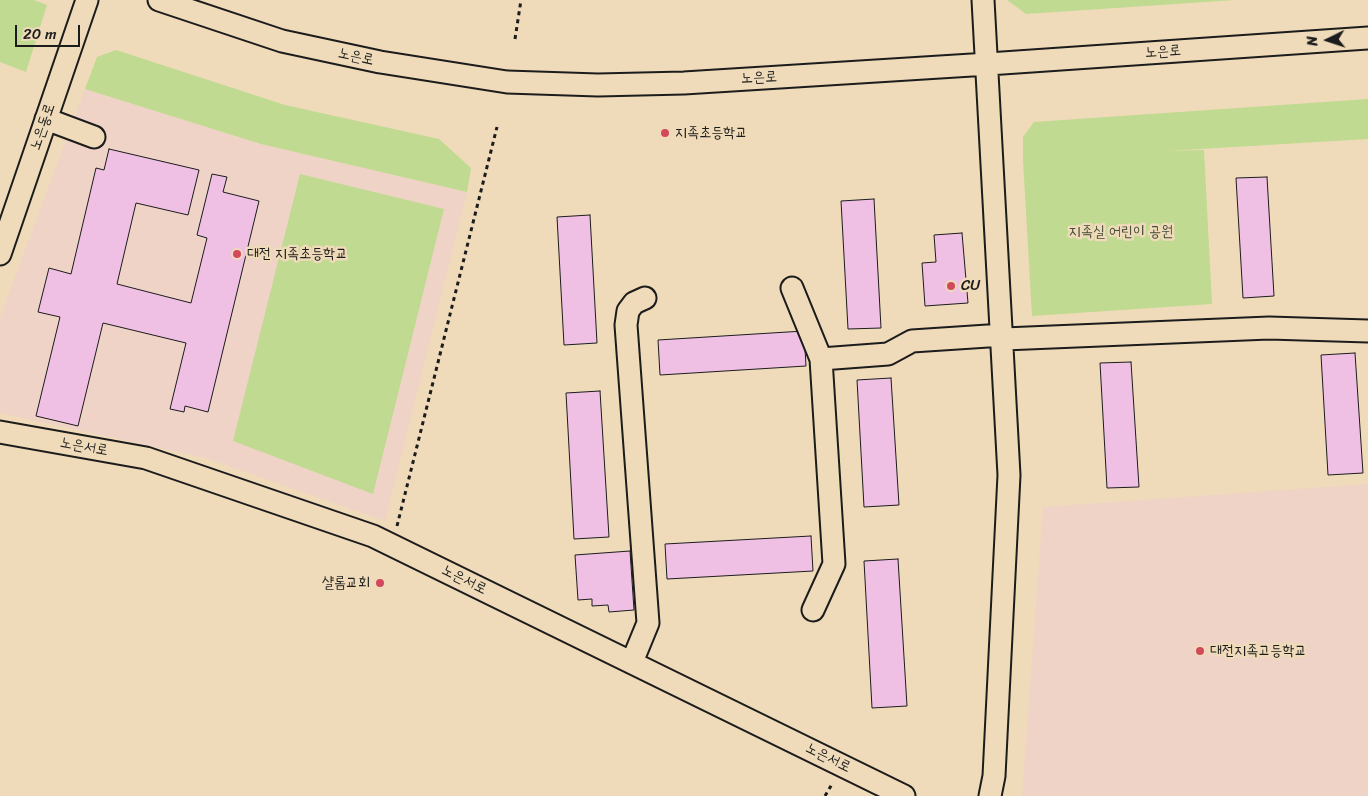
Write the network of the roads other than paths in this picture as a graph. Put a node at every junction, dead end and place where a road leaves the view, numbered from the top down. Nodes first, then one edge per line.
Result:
1 (86, 0) edge
2 (159, 0) edge
3 (983, 0) edge
4 (1368, 38) edge
5 (988, 64) junction
6 (46, 119) junction
7 (94, 137) dead end
8 (0, 254) edge
9 (792, 288) dead end
10 (645, 298) dead end
11 (1368, 331) edge
12 (1003, 337) junction
13 (821, 359) junction
14 (0, 432) edge
15 (813, 610) dead end
16 (632, 662) junction
17 (904, 796) edge
18 (990, 796) edge

1 - 6 street, 노은동로
2 - 5 street, 노은로
3 - 5 street
4 - 5 street, 노은로
5 - 12 street
6 - 7 street
6 - 8 street, 노은동로
9 - 13 street
10 - 16 street
11 - 12 street
12 - 13 street
12 - 18 street
13 - 15 street
14 - 16 street, 노은서로
16 - 17 street, 노은서로

